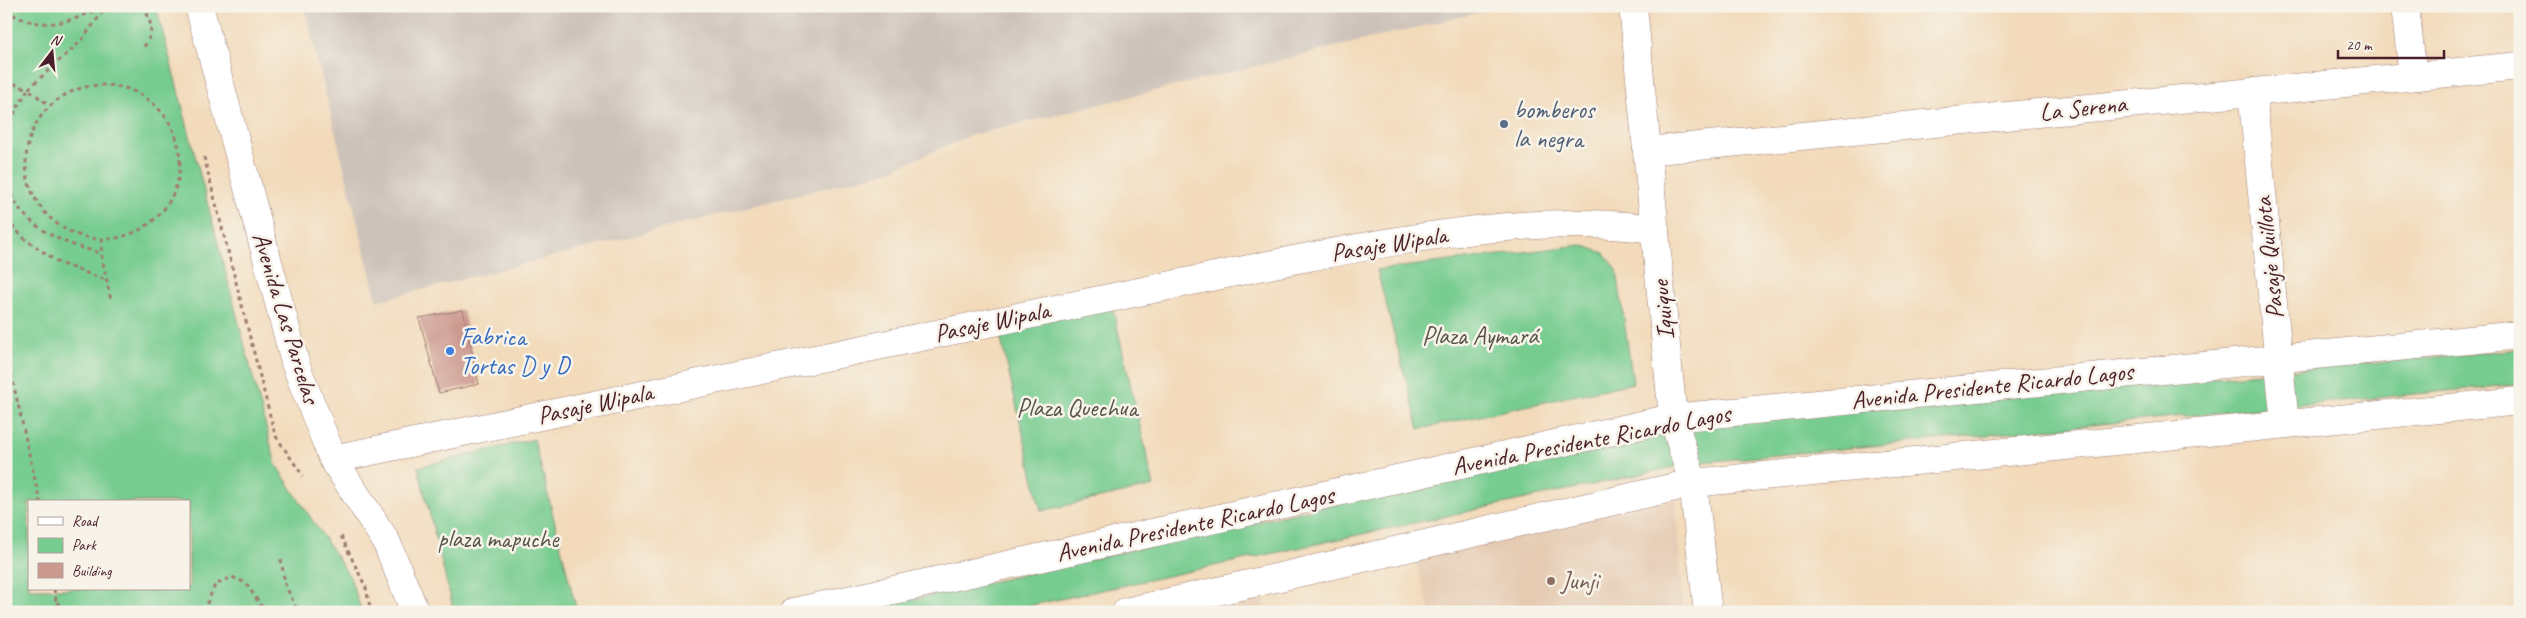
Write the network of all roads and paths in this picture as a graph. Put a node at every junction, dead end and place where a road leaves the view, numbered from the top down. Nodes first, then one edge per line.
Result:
1 (102, 6) edge
2 (107, 6) edge
3 (142, 6) edge
4 (199, 6) edge
5 (1633, 6) edge
6 (2405, 6) edge
7 (6, 10) edge
8 (143, 48) dead end
9 (2520, 66) edge
10 (2413, 76) junction
11 (6, 81) edge
12 (28, 89) junction
13 (2252, 92) junction
14 (49, 105) junction
15 (6, 137) edge
16 (1647, 151) junction
17 (6, 171) edge
18 (6, 220) edge
19 (1655, 229) junction
20 (102, 239) junction
21 (100, 253) junction
22 (106, 280) junction
23 (110, 301) dead end
24 (2520, 334) edge
25 (6, 351) edge
26 (2279, 358) junction
27 (2520, 401) edge
28 (1673, 418) junction
29 (2285, 424) junction
30 (333, 459) junction
31 (1693, 483) junction
32 (40, 500) edge
33 (281, 559) dead end
34 (54, 590) edge
35 (56, 599) junction
36 (58, 612) edge
37 (64, 612) edge
38 (207, 612) edge
39 (265, 612) edge
40 (298, 612) edge
41 (415, 612) edge
42 (794, 612) edge
43 (1126, 612) edge
44 (1708, 612) edge

1 - 7 path
2 - 12 path
3 - 8 path
4 - 30 street, Avenida Las Parcelas
5 - 16 street, Iquique
6 - 10 street
9 - 10 street, La Serena
10 - 13 street, La Serena
11 - 12 path
12 - 14 path
12 - 15 path
13 - 16 street, La Serena
13 - 26 street, Pasaje Quillota
14 - 20 path
14 - 20 path
16 - 19 street, Iquique
17 - 21 path
18 - 22 path
19 - 28 street, Iquique
19 - 30 street, Pasaje Wipala
20 - 21 path
21 - 22 path
22 - 23 path
24 - 26 street, Avenida Presidente Ricardo Lagos
25 - 32 path
26 - 28 street, Avenida Presidente Ricardo Lagos
26 - 29 street, Pasaje Quillota
27 - 29 street
28 - 31 street, Iquique
28 - 42 street, Avenida Presidente Ricardo Lagos
29 - 31 street
30 - 41 street, Avenida Las Parcelas
31 - 43 street
31 - 44 street, Iquique
33 - 40 path
34 - 35 path
35 - 36 path
35 - 37 path
38 - 39 path

